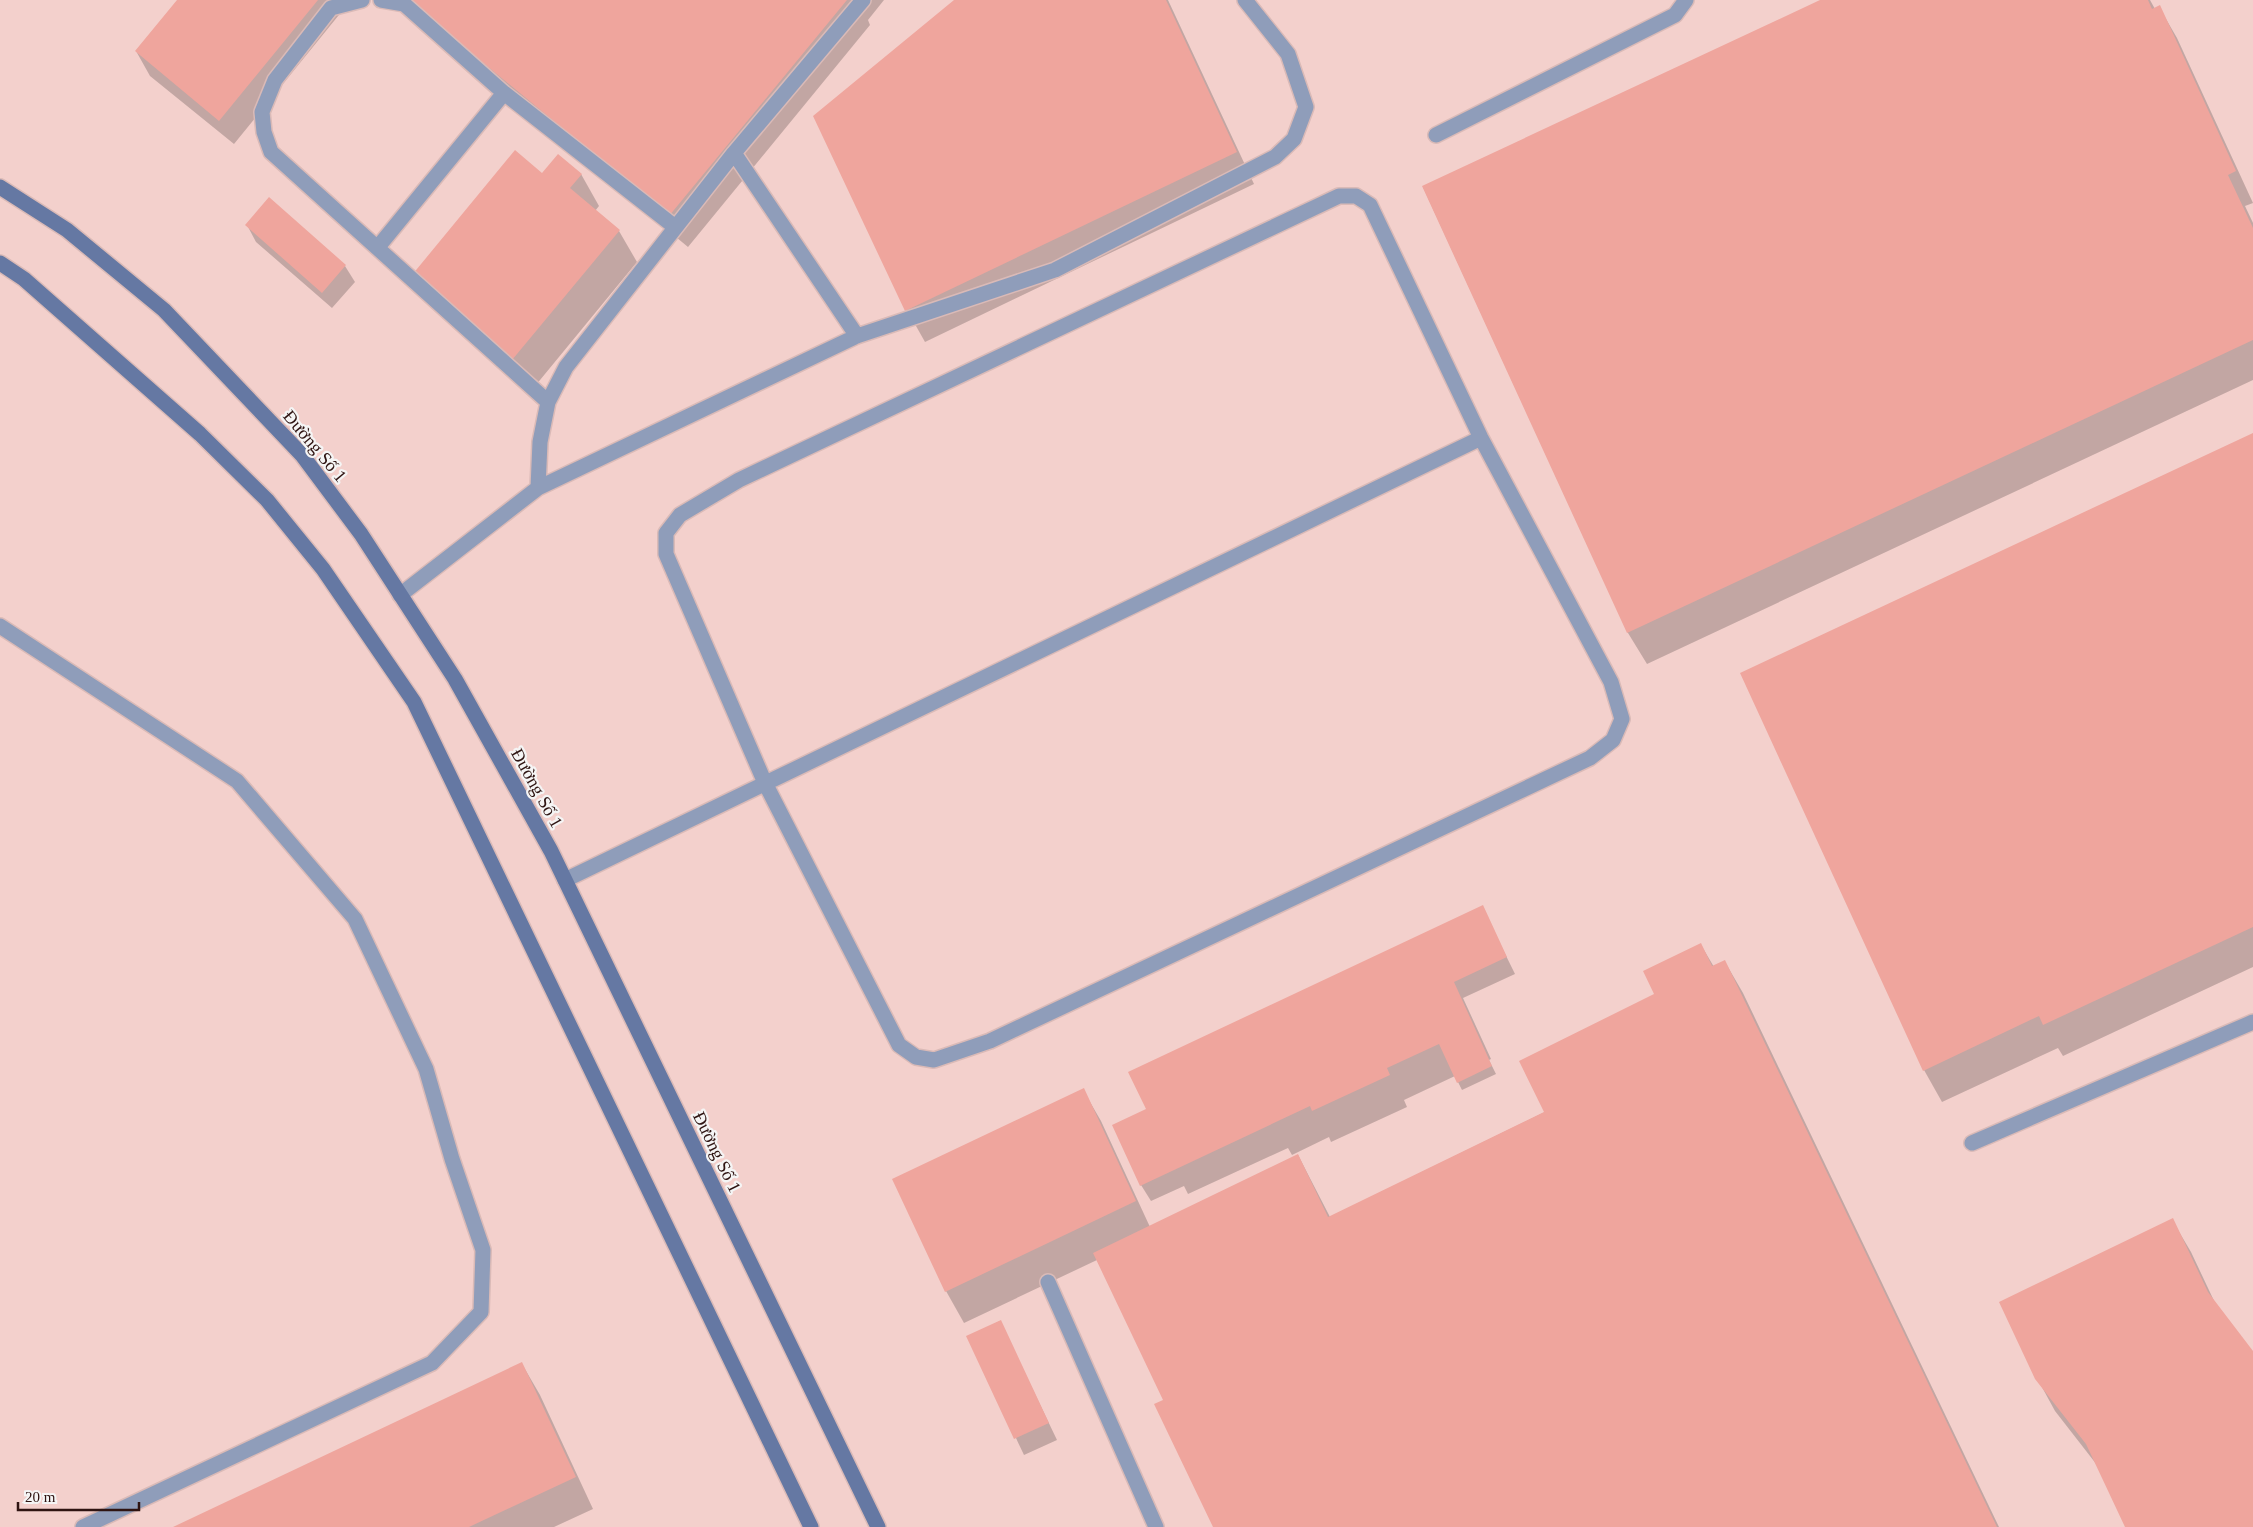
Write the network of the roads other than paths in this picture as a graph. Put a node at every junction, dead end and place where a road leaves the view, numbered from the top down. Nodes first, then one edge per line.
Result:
1 (362, 0) edge
2 (382, 0) edge
3 (863, 0) edge
4 (1245, 0) edge
5 (1686, 0) edge
6 (504, 93) junction
7 (1436, 135) dead end
8 (734, 153) junction
9 (0, 187) edge
10 (675, 227) junction
11 (378, 248) junction
12 (0, 263) edge
13 (857, 336) junction
14 (548, 402) junction
15 (1481, 438) junction
16 (538, 488) junction
17 (400, 595) junction
18 (0, 626) edge
19 (765, 783) junction
20 (564, 880) junction
21 (2253, 1022) edge
22 (1972, 1143) dead end
23 (1048, 1282) dead end
24 (83, 1527) edge
25 (811, 1527) edge
26 (878, 1527) edge
27 (1156, 1527) edge

1 - 11 lane
2 - 6 lane
3 - 8 lane
4 - 13 lane
5 - 7 lane
6 - 10 lane
6 - 11 lane
8 - 10 lane
8 - 13 lane
9 - 17 street, Đường Số 1
10 - 14 lane
11 - 14 lane
12 - 25 street
13 - 16 lane
14 - 16 lane
15 - 19 lane
15 - 19 lane
15 - 19 lane
16 - 17 lane
17 - 20 street, Đường Số 1
18 - 24 lane
19 - 20 lane
20 - 26 street, Đường Số 1
21 - 22 lane
23 - 27 lane

